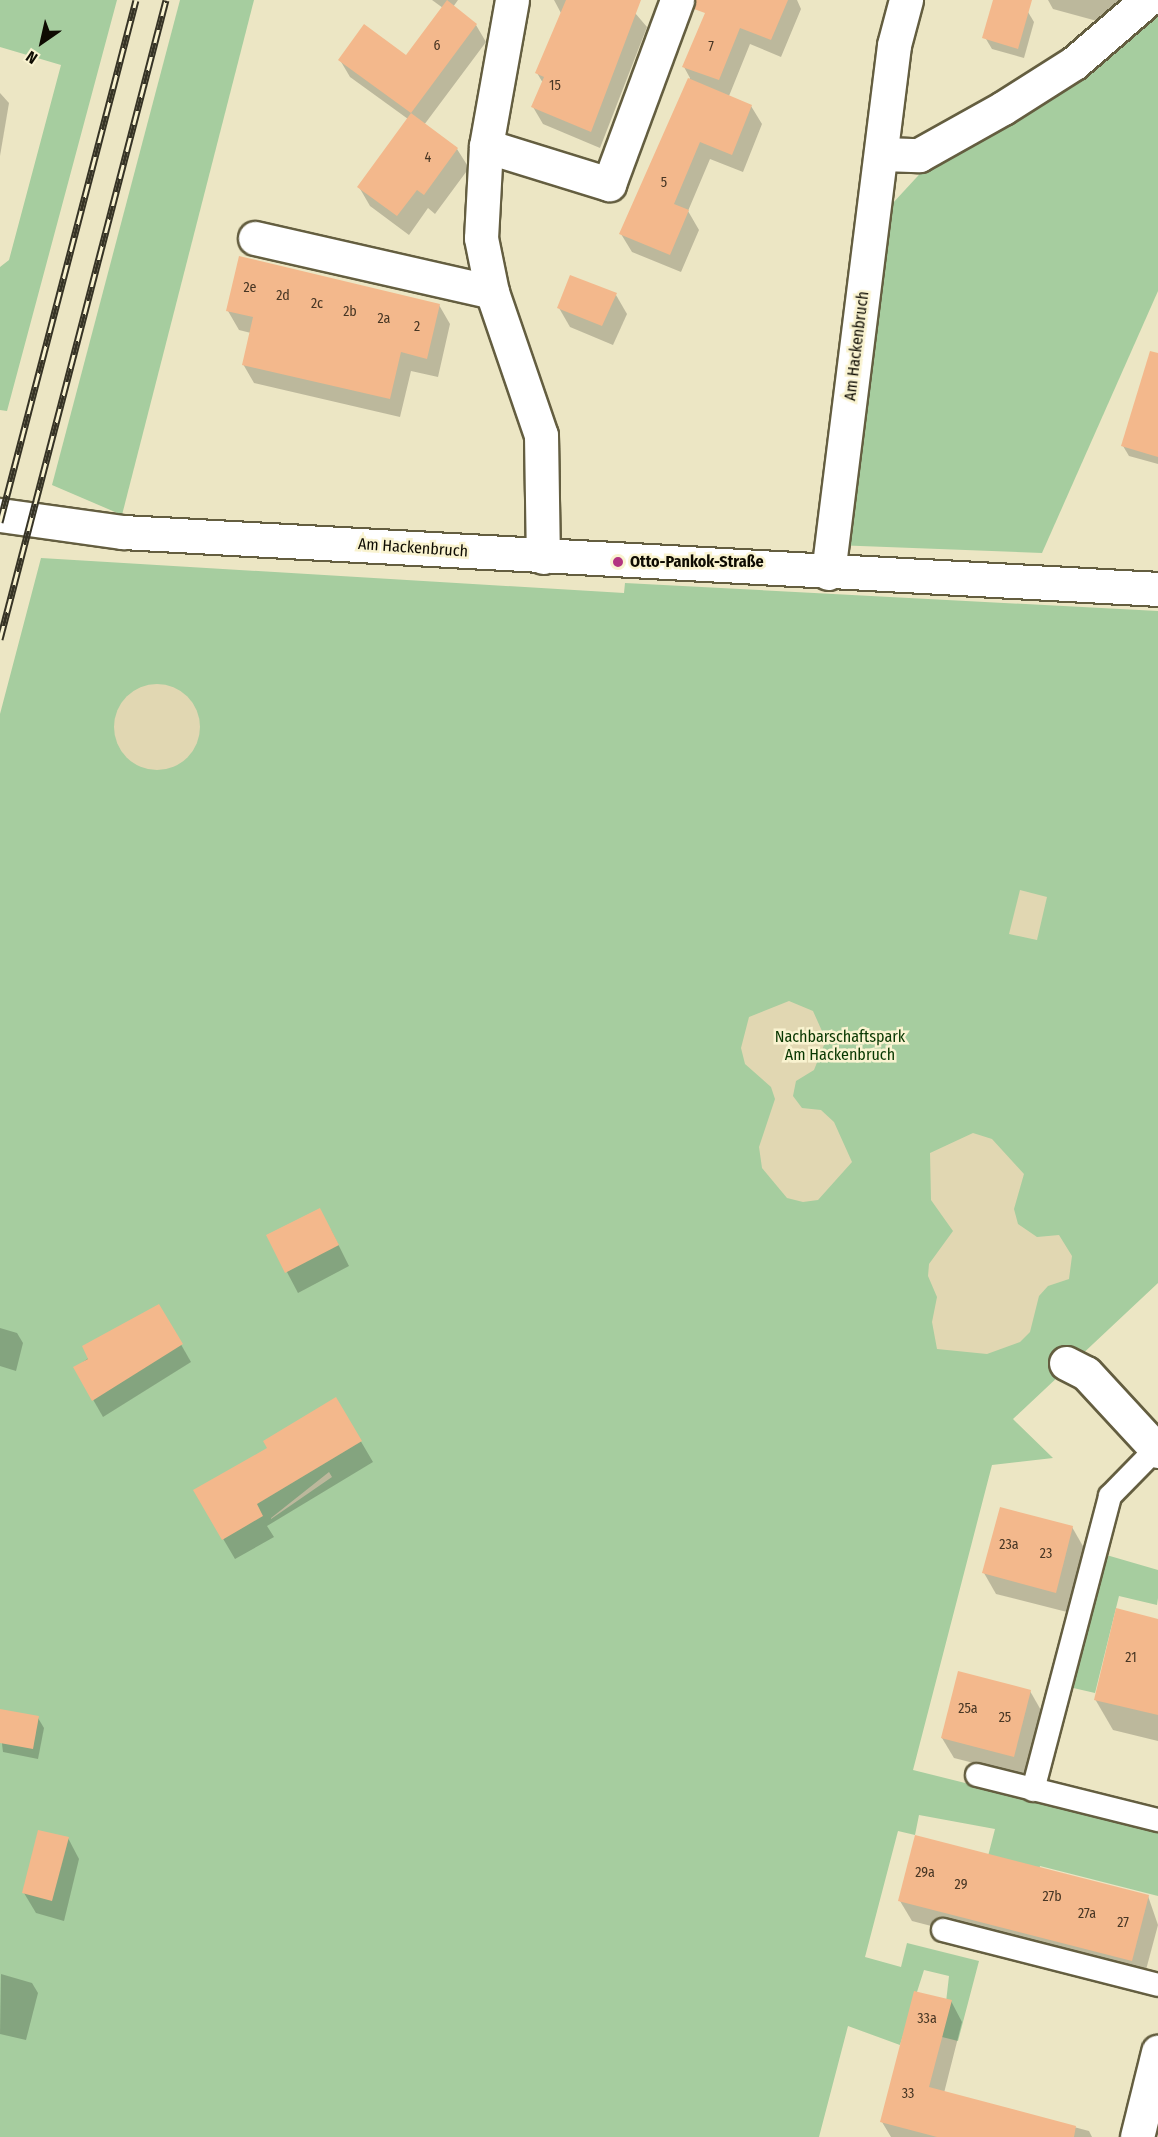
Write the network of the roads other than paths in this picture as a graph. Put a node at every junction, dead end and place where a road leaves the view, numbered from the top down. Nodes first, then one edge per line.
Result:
1 (512, 0) edge
2 (676, 0) edge
3 (906, 0) edge
4 (1147, 0) edge
5 (486, 146) junction
6 (882, 154) junction
7 (255, 238) dead end
8 (492, 292) junction
9 (0, 515) edge
10 (543, 557) junction
11 (828, 573) junction
12 (1158, 589) edge
13 (1066, 1364) dead end
14 (1157, 1450) edge
15 (977, 1775) dead end
16 (1033, 1790) junction
17 (1158, 1820) edge
18 (943, 1930) dead end
19 (1158, 1986) edge
20 (1158, 2052) edge
21 (1137, 2137) edge

1 - 5 street
2 - 5 street
3 - 6 street, Am Hackenbruch
4 - 6 street
5 - 8 street
6 - 11 street, Am Hackenbruch
7 - 8 street
8 - 10 street
9 - 10 street, Am Hackenbruch
10 - 11 street, Am Hackenbruch
11 - 12 street, Am Hackenbruch
13 - 14 street
14 - 16 lane
15 - 16 lane
16 - 17 lane
18 - 19 lane
20 - 21 street

